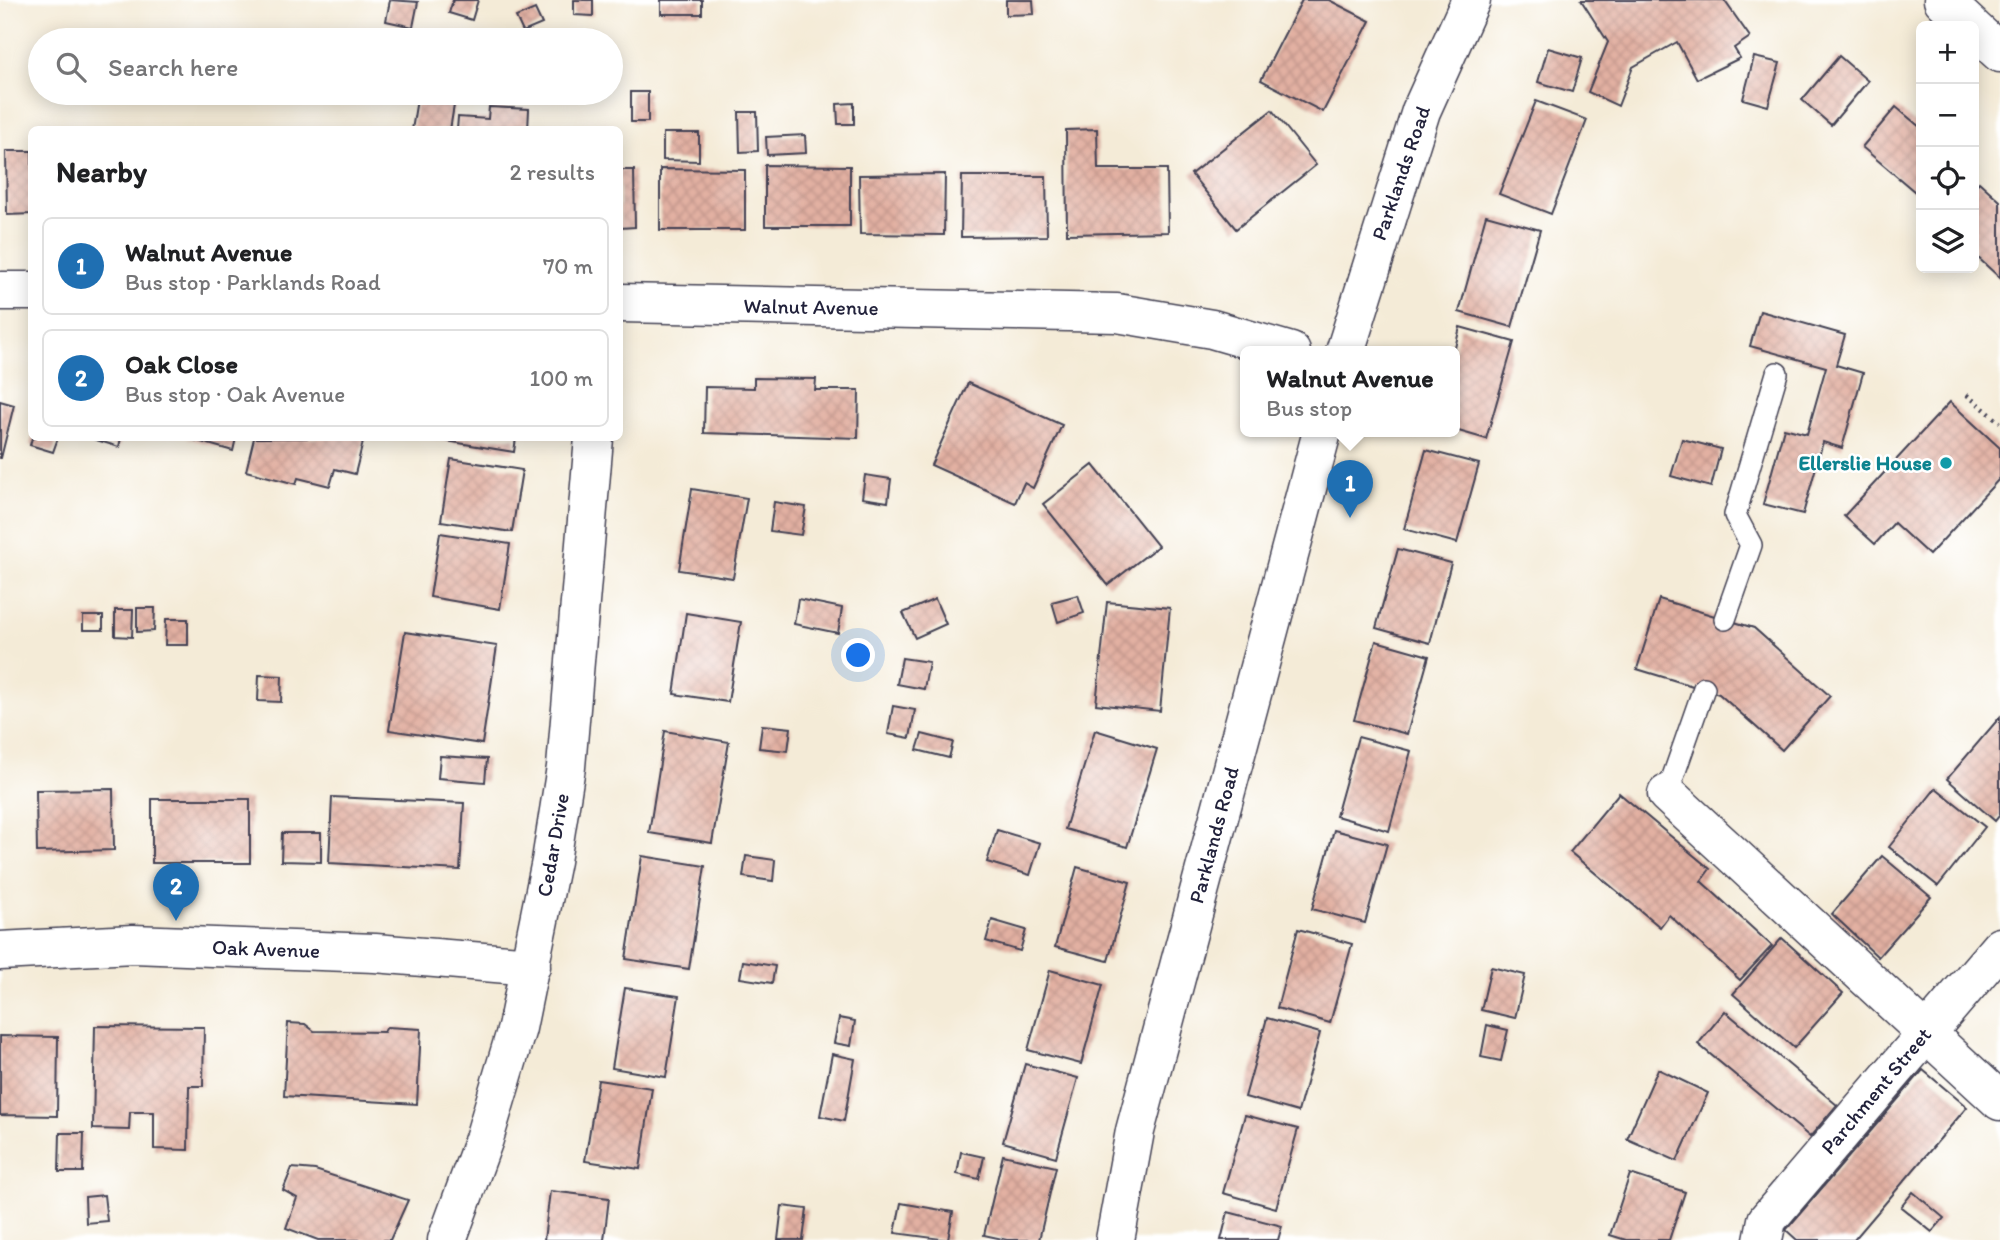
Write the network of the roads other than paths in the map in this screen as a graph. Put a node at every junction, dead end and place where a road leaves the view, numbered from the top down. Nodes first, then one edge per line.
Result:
1 (1471, 0) edge
2 (1942, 0) edge
3 (1964, 21) edge
4 (1979, 34) edge
5 (2000, 53) edge
6 (0, 291) edge
7 (28, 291) edge
8 (623, 303) edge
9 (1270, 346) edge
10 (1347, 346) edge
11 (1777, 373) dead end
12 (1321, 437) edge
13 (594, 441) edge
14 (1725, 619) dead end
15 (1704, 688) dead end
16 (1667, 794) joint
17 (2000, 947) edge
18 (0, 951) edge
19 (531, 966) junction
20 (1925, 1032) junction
21 (2000, 1101) edge
22 (447, 1240) edge
23 (1115, 1240) edge
24 (1763, 1240) edge

1 - 10 street, Parklands Road
2 - 3 street
4 - 5 street
6 - 7 street
8 - 9 street, Walnut Avenue
11 - 14 lane
12 - 23 street, Parklands Road
13 - 19 street, Cedar Drive
15 - 16 lane
16 - 20 street
17 - 20 street, Parchment Street
18 - 19 street, Oak Avenue
19 - 22 street, Cedar Drive
20 - 21 street
20 - 24 street, Parchment Street

